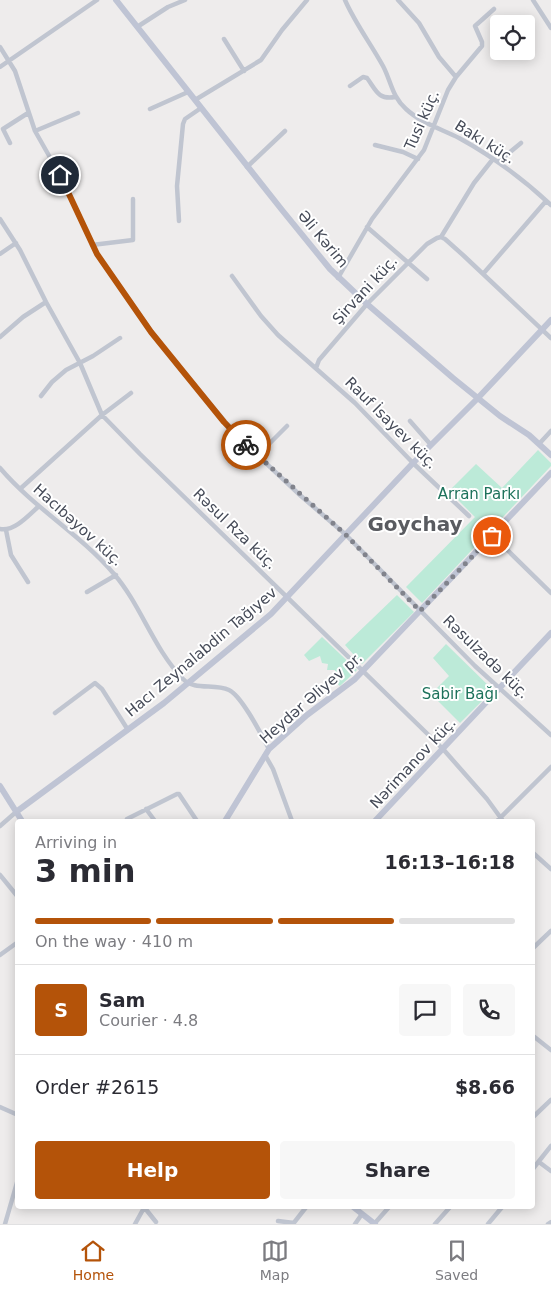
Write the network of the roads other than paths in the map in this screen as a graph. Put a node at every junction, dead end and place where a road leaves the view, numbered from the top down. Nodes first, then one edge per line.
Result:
1 (97, 0) edge
2 (116, 0) edge
3 (185, 0) edge
4 (307, 0) edge
5 (345, 0) edge
6 (398, 0) edge
7 (533, 0) edge
8 (494, 9) dead end
9 (137, 27) junction
10 (551, 28) edge
11 (224, 39) dead end
12 (0, 47) edge
13 (9, 61) junction
14 (0, 67) edge
15 (244, 71) junction
16 (456, 77) junction
17 (350, 86) dead end
18 (188, 92) junction
19 (395, 96) junction
20 (195, 100) junction
21 (201, 108) junction
22 (150, 110) dead end
23 (28, 113) junction
24 (78, 113) dead end
25 (433, 126) junction
26 (35, 131) junction
27 (286, 131) dead end
28 (10, 143) dead end
29 (521, 143) dead end
30 (375, 145) dead end
31 (418, 159) junction
32 (495, 161) junction
33 (247, 166) junction
34 (133, 200) dead end
35 (546, 201) junction
36 (551, 205) edge
37 (0, 219) edge
38 (179, 221) dead end
39 (367, 227) junction
40 (441, 238) junction
41 (16, 243) junction
42 (92, 245) junction
43 (0, 254) edge
44 (408, 262) junction
45 (483, 274) junction
46 (232, 276) dead end
47 (338, 278) junction
48 (427, 279) dead end
49 (46, 302) junction
50 (367, 304) junction
51 (551, 320) edge
52 (542, 329) junction
53 (0, 336) edge
54 (120, 338) dead end
55 (551, 338) edge
56 (80, 363) junction
57 (316, 368) junction
58 (132, 393) dead end
59 (41, 396) dead end
60 (478, 399) junction
61 (102, 415) junction
62 (410, 421) dead end
63 (287, 426) dead end
64 (551, 431) edge
65 (539, 444) junction
66 (431, 445) junction
67 (551, 455) edge
68 (257, 456) junction
69 (413, 463) junction
70 (0, 468) edge
71 (551, 473) edge
72 (20, 489) junction
73 (39, 506) junction
74 (469, 516) dead end
75 (0, 529) edge
76 (6, 530) junction
77 (345, 534) junction
78 (492, 536) junction
79 (116, 576) junction
80 (28, 582) dead end
81 (87, 592) dead end
82 (551, 593) edge
83 (287, 597) junction
84 (420, 611) junction
85 (551, 633) edge
86 (363, 670) junction
87 (188, 684) junction
88 (500, 689) junction
89 (55, 713) dead end
90 (128, 730) junction
91 (551, 735) edge
92 (444, 749) junction
93 (267, 752) junction
94 (551, 766) edge
95 (0, 786) edge
96 (146, 809) junction
97 (16, 812) junction
98 (21, 819) edge
99 (127, 819) dead end
100 (154, 819) edge
101 (196, 819) edge
102 (226, 819) edge
103 (291, 819) edge
104 (378, 819) edge
105 (500, 819) edge
106 (502, 819) edge
107 (0, 826) edge
108 (535, 855) edge
109 (551, 869) edge
110 (0, 875) edge
111 (15, 893) edge
112 (551, 931) edge
113 (15, 944) edge
114 (535, 946) edge
115 (0, 955) edge
116 (535, 1038) edge
117 (551, 1050) edge
118 (551, 1100) edge
119 (1, 1109) edge
120 (15, 1114) edge
121 (535, 1115) edge
122 (551, 1146) edge
123 (539, 1162) junction
124 (535, 1167) edge
125 (551, 1171) edge
126 (15, 1189) edge
127 (144, 1209) edge
128 (146, 1209) edge
129 (305, 1209) edge
130 (356, 1209) edge
131 (388, 1209) edge
132 (448, 1209) edge
133 (501, 1209) edge
134 (362, 1214) junction
135 (278, 1221) dead end
136 (156, 1222) dead end
137 (490, 1223) edge
138 (5, 1224) edge
139 (135, 1224) edge
140 (293, 1224) edge
141 (355, 1224) edge
142 (375, 1224) edge
143 (436, 1224) edge

1 - 13 street
2 - 9 main road, Əli Kərim
3 - 9 street
4 - 15 street
5 - 19 street, Bakı küç.
6 - 16 street, Tusi küç.
7 - 10 street
8 - 16 street
9 - 18 main road, Əli Kərim
11 - 15 street
12 - 13 street, Rəsulzadə küç.
13 - 14 street
13 - 23 street, Rəsulzadə küç.
15 - 20 street
16 - 25 street, Tusi küç.
17 - 19 street
18 - 20 main road, Əli Kərim
18 - 22 street
19 - 25 street, Bakı küç.
20 - 21 main road, Əli Kərim
21 - 33 main road, Əli Kərim
21 - 38 street
23 - 26 street, Rəsulzadə küç.
23 - 28 street
24 - 26 street
25 - 31 street, Tusi küç.
25 - 32 street, Bakı küç.
26 - 42 street, Rəsulzadə küç.
27 - 33 street
29 - 32 street
30 - 31 street
31 - 39 street, Tusi küç.
32 - 35 street, Bakı küç.
32 - 40 street
33 - 47 main road, Əli Kərim
34 - 42 street
35 - 36 street, Bakı küç.
35 - 45 street
37 - 41 street, Rəsul Rza küç.
39 - 44 street
39 - 47 street, Tusi küç.
40 - 44 street, Şirvani küç.
40 - 45 street
41 - 43 street
41 - 49 street, Rəsul Rza küç.
42 - 68 street, Rəsulzadə küç.
44 - 48 street
44 - 50 street, Şirvani küç.
45 - 52 street
46 - 57 street, Rauf İsayev küç.
47 - 50 main road, Əli Kərim
49 - 53 street
49 - 56 street, Rəsul Rza küç.
50 - 57 street, Şirvani küç.
50 - 60 main road, Əli Kərim
51 - 52 main road, Hacı Zeynalabdin Tağıyev
52 - 55 street
52 - 60 main road, Hacı Zeynalabdin Tağıyev
54 - 56 street
56 - 59 street
56 - 61 street, Rəsul Rza küç.
57 - 69 street, Rauf İsayev küç.
58 - 61 street
60 - 65 main road, Əli Kərim
60 - 66 main road, Hacı Zeynalabdin Tağıyev
61 - 72 street
61 - 83 street, Rəsul Rza küç.
62 - 66 street
63 - 68 street
64 - 65 street
65 - 67 main road, Əli Kərim
66 - 69 main road, Hacı Zeynalabdin Tağıyev
68 - 77 street, Rəsulzadə küç.
69 - 74 street, Rauf İsayev küç.
69 - 77 main road, Hacı Zeynalabdin Tağıyev
70 - 72 street, Hacıbəyov küç.
71 - 78 main road, Heydər Əliyev pr.
72 - 73 street, Hacıbəyov küç.
73 - 76 street
73 - 79 street, Hacıbəyov küç.
75 - 76 street
76 - 80 street
77 - 83 main road, Hacı Zeynalabdin Tağıyev
77 - 84 street, Rəsulzadə küç.
78 - 82 street
78 - 84 main road, Heydər Əliyev pr.
79 - 81 street
79 - 87 street, Hacıbəyov küç.
83 - 86 street, Rəsul Rza küç.
83 - 87 main road, Hacı Zeynalabdin Tağıyev
84 - 86 main road, Heydər Əliyev pr.
84 - 88 street, Rəsulzadə küç.
85 - 88 main road, Nərimanov küç.
86 - 92 street, Rəsul Rza küç.
86 - 93 main road, Heydər Əliyev pr.
87 - 90 main road, Hacı Zeynalabdin Tağıyev
87 - 93 street
88 - 91 street, Rəsulzadə küç.
88 - 92 main road, Nərimanov küç.
89 - 90 street
90 - 97 main road, Hacı Zeynalabdin Tağıyev
92 - 104 main road, Nərimanov küç.
92 - 105 street, Rəsul Rza küç.
93 - 102 main road, Heydər Əliyev pr.
93 - 103 street
94 - 106 street
95 - 97 main road
96 - 99 street
96 - 100 street
96 - 101 street
97 - 98 main road
97 - 107 street
108 - 109 street
110 - 111 street
112 - 114 street
113 - 115 street
116 - 117 street
118 - 121 street
119 - 120 street
122 - 123 street
123 - 124 street
123 - 125 street
126 - 138 street
127 - 139 street
128 - 136 street
129 - 140 street
130 - 134 main road
131 - 142 street
132 - 143 street
133 - 137 street
134 - 141 street
134 - 142 main road
135 - 140 street

